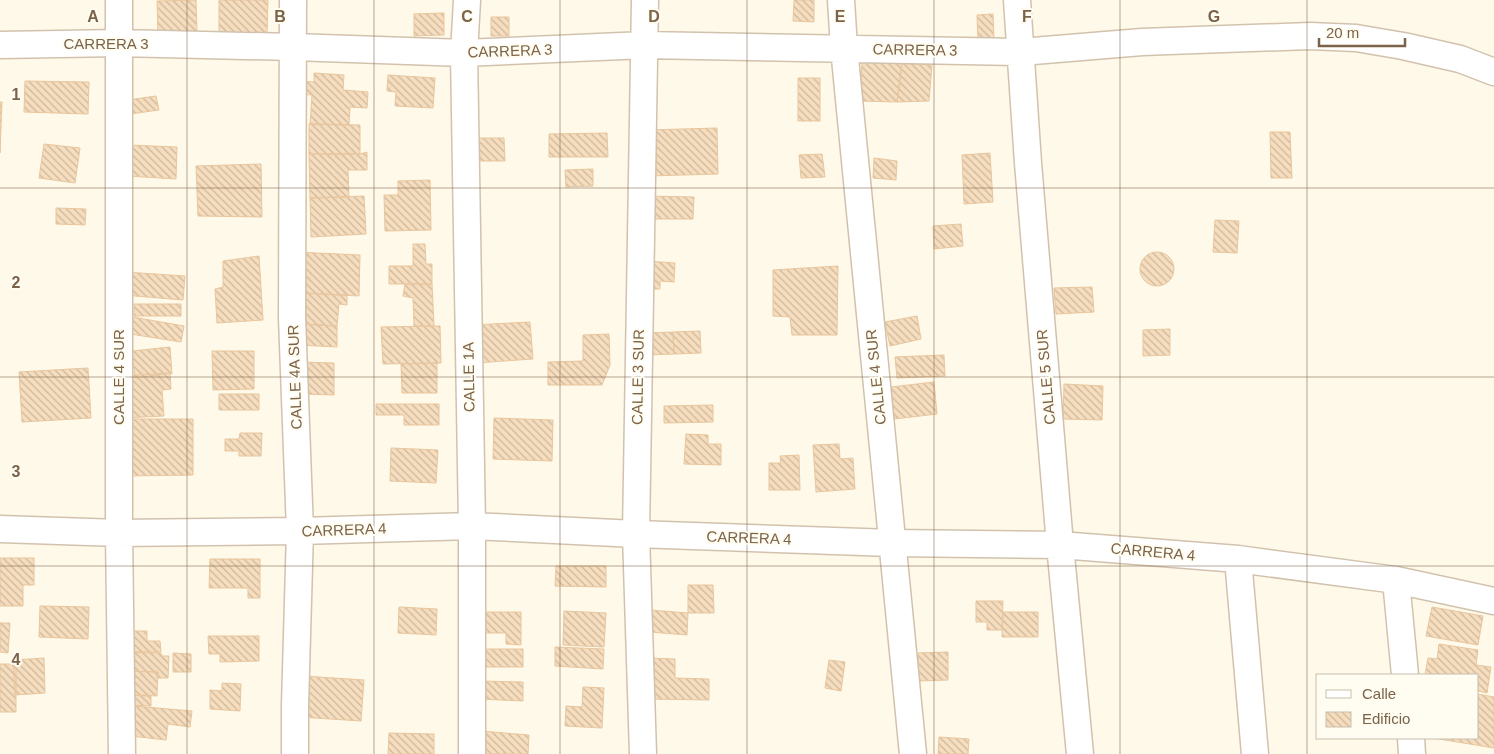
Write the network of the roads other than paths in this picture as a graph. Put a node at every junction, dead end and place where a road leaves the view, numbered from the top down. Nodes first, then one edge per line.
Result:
1 (119, 0) edge
2 (293, 0) edge
3 (466, 0) edge
4 (645, 0) edge
5 (842, 0) edge
6 (1017, 0) edge
7 (119, 43) junction
8 (0, 45) edge
9 (644, 45) junction
10 (294, 47) junction
11 (844, 48) junction
12 (1021, 52) junction
13 (464, 53) junction
14 (1494, 72) edge
15 (472, 526) junction
16 (0, 529) edge
17 (300, 531) junction
18 (119, 534) junction
19 (636, 534) junction
20 (892, 543) junction
21 (1060, 545) junction
22 (1238, 559) junction
23 (1396, 580) junction
24 (1494, 601) edge
25 (1405, 674) edge
26 (1411, 739) edge
27 (122, 754) edge
28 (295, 754) edge
29 (472, 754) edge
30 (643, 754) edge
31 (913, 754) edge
32 (1080, 754) edge
33 (1255, 754) edge
34 (1412, 754) edge

1 - 7 street, CALLE 4 SUR
2 - 10 street, CALLE 4A SUR
3 - 13 street, CALLE 1A
4 - 9 street, CALLE 3 SUR
5 - 11 street, CALLE 4 SUR
6 - 12 street, CALLE 5 SUR
7 - 8 street, CARRERA 3
7 - 10 street, CARRERA 3
7 - 18 street, CALLE 4 SUR
9 - 11 street, CARRERA 3
9 - 13 street, CARRERA 3
9 - 19 street, CALLE 3 SUR
10 - 13 street, CARRERA 3
10 - 17 street, CALLE 4A SUR
11 - 12 street, CARRERA 3
11 - 20 street, CALLE 4 SUR
12 - 14 street, CARRERA 3
12 - 21 street, CALLE 5 SUR
13 - 15 street, CALLE 1A
15 - 17 street, CARRERA 4
15 - 19 street, CARRERA 4
15 - 29 street, CALLE 1A
16 - 18 street, CARRERA 4
17 - 18 street, CARRERA 4
17 - 28 street, CALLE 4A SUR
18 - 27 street, CALLE 4 SUR
19 - 20 street, CARRERA 4
19 - 30 street, CALLE 3 SUR
20 - 21 street, CARRERA 4
20 - 31 street, CALLE 4 SUR
21 - 22 street, CARRERA 4
21 - 32 street, CALLE 5 SUR
22 - 23 street, CARRERA 4
22 - 33 street
23 - 24 street, CARRERA 4
23 - 25 street
26 - 34 street

